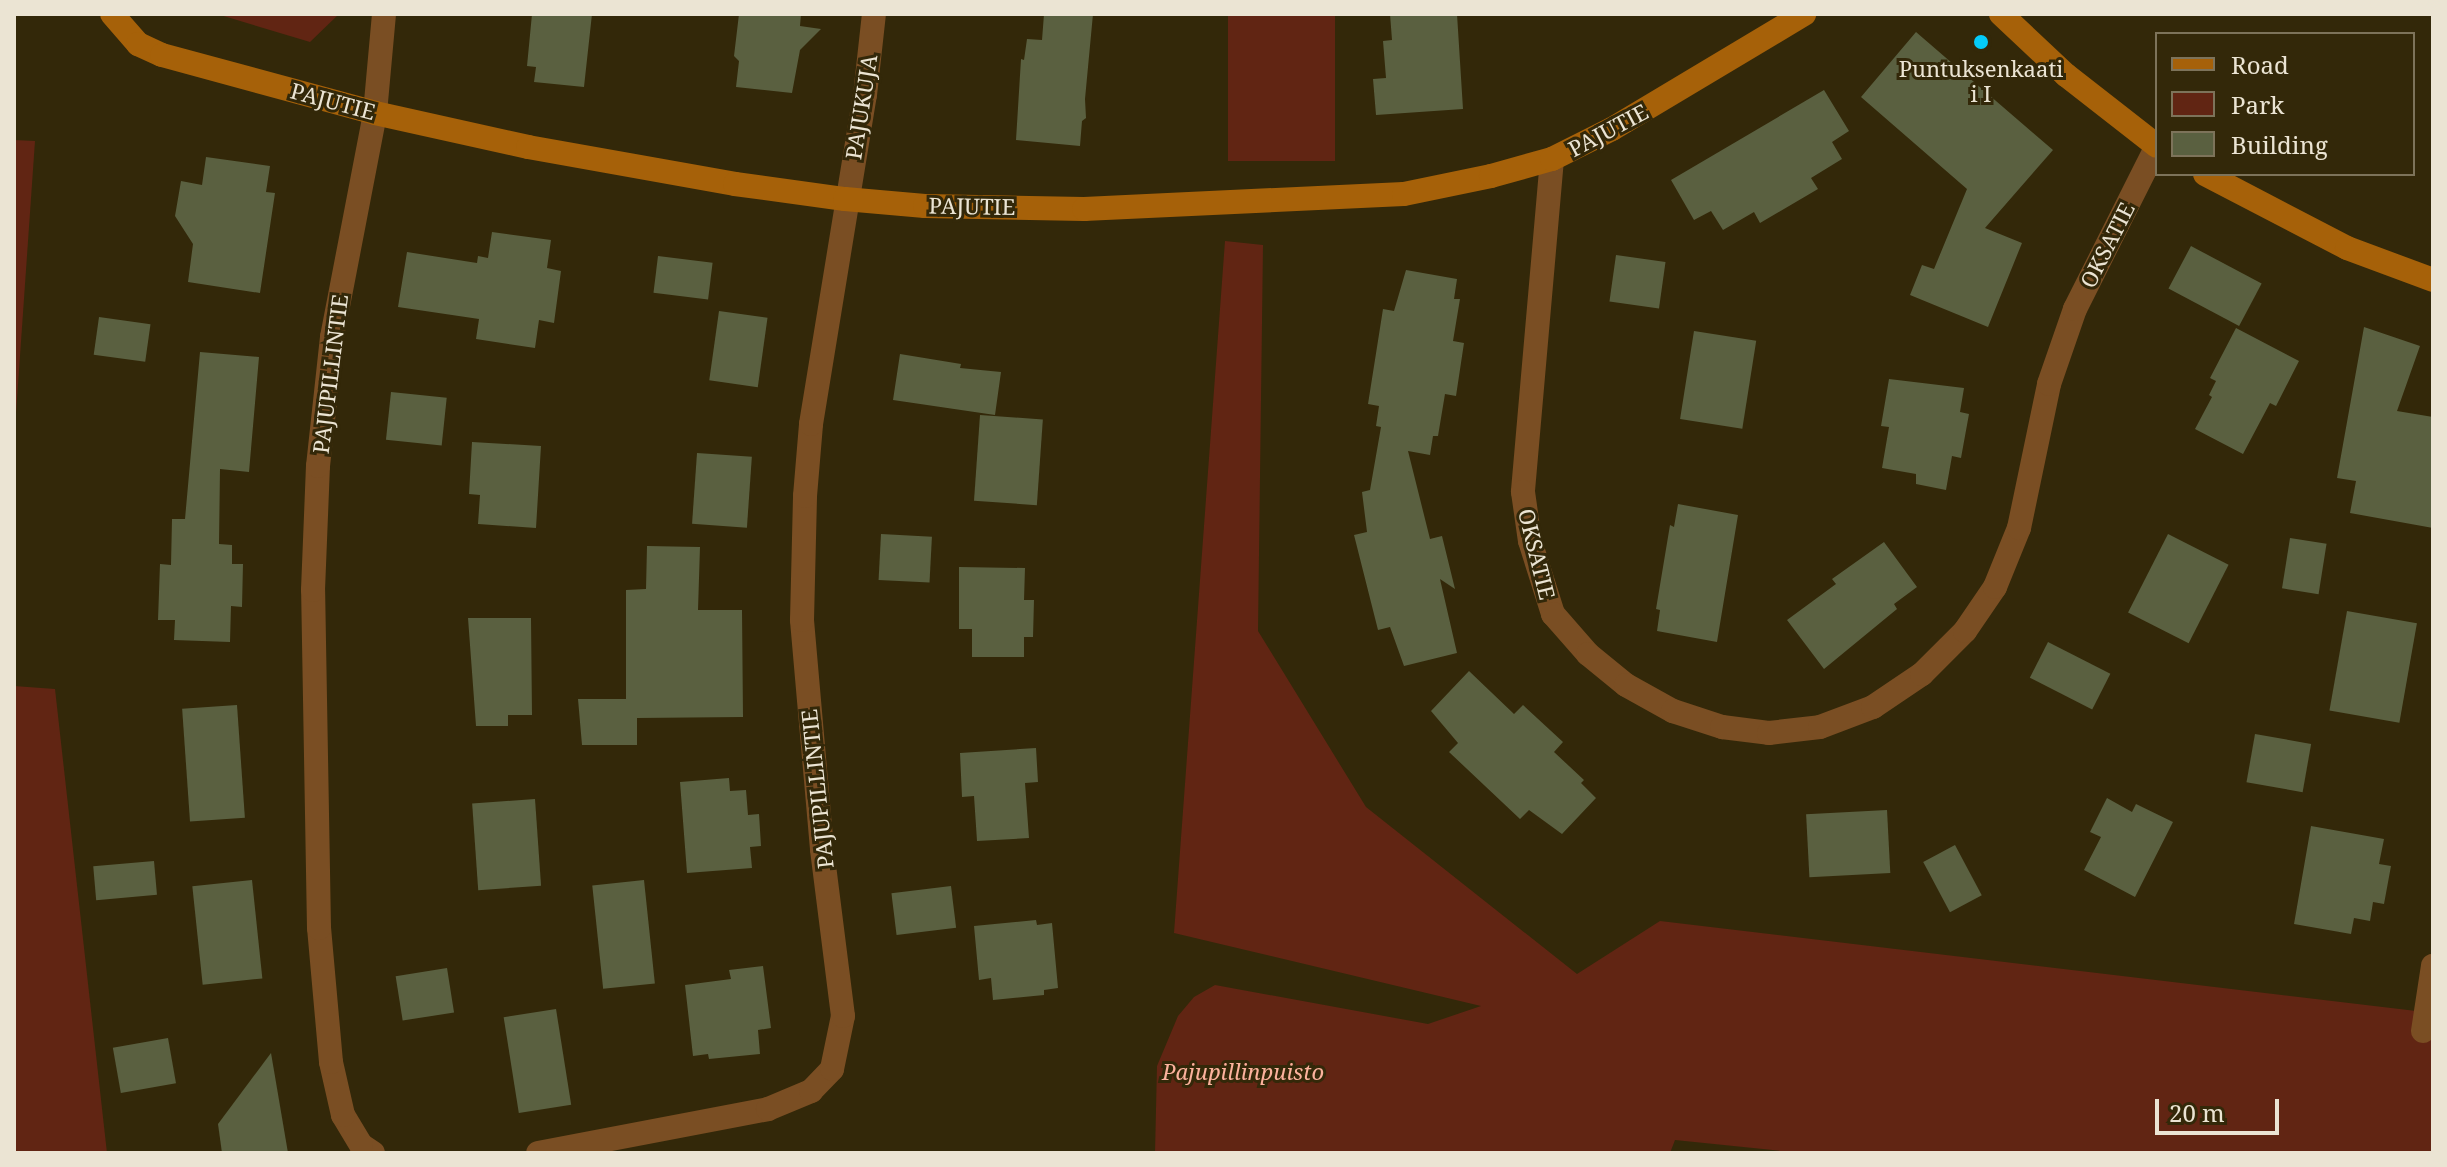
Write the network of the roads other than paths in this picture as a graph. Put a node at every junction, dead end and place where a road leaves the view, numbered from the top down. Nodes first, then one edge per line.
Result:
1 (384, 14) edge
2 (874, 14) edge
3 (1804, 14) edge
4 (2001, 14) edge
5 (117, 20) edge
6 (375, 113) junction
7 (2155, 144) edge
8 (2155, 150) edge
9 (1552, 159) junction
10 (2209, 176) edge
11 (845, 199) junction
12 (2433, 280) edge
13 (2433, 966) edge
14 (2423, 1031) dead end
15 (373, 1153) edge
16 (538, 1153) edge

1 - 6 street, PAJUPILLINTIE
2 - 11 street, PAJUKUJA
3 - 9 street, PAJUTIE
4 - 7 street
5 - 6 street, PAJUTIE
6 - 11 street, PAJUTIE
6 - 15 street, PAJUPILLINTIE
8 - 9 street, OKSATIE
9 - 11 street, PAJUTIE
10 - 12 street
11 - 16 street, PAJUPILLINTIE
13 - 14 street

